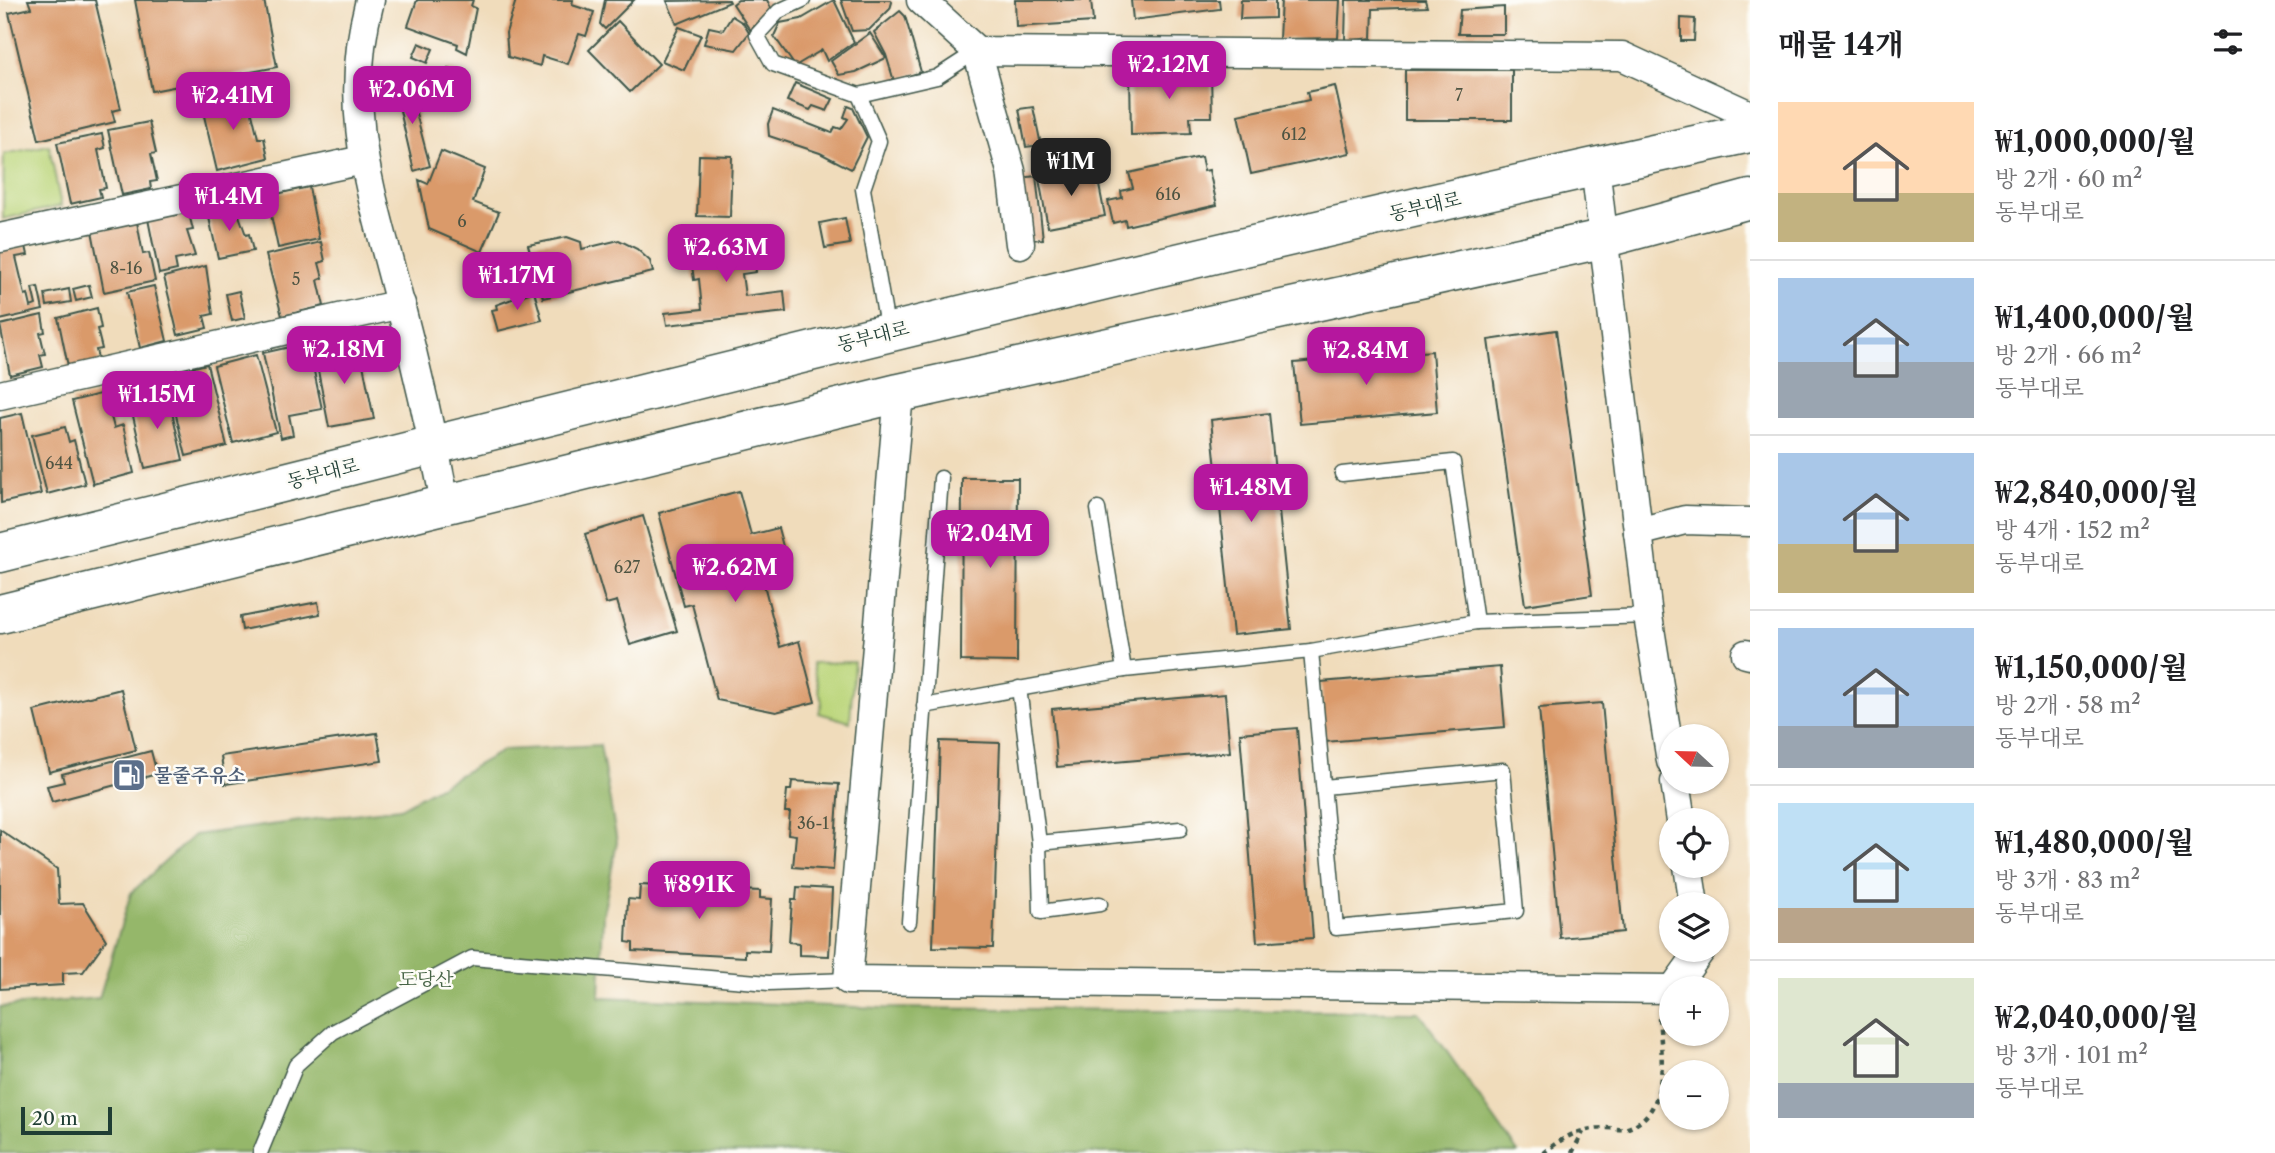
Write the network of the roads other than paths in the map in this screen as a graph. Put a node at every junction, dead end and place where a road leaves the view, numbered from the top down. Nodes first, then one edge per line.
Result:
1 (370, 0) edge
2 (803, 0) edge
3 (921, 0) edge
4 (977, 51) junction
5 (859, 95) junction
6 (1750, 115) edge
7 (1750, 133) edge
8 (363, 160) junction
9 (1595, 166) junction
10 (1750, 199) edge
11 (0, 238) edge
12 (1602, 239) junction
13 (1020, 244) dead end
14 (401, 304) junction
15 (888, 332) junction
16 (899, 393) junction
17 (0, 395) edge
18 (434, 446) junction
19 (1342, 474) dead end
20 (941, 478) dead end
21 (445, 502) junction
22 (1098, 509) dead end
23 (1750, 522) edge
24 (1638, 532) junction
25 (0, 553) edge
26 (0, 614) edge
27 (1648, 615) junction
28 (1476, 622) junction
29 (1311, 651) junction
30 (1124, 670) junction
31 (1019, 688) junction
32 (925, 706) junction
33 (1665, 724) edge
34 (1324, 787) junction
35 (1180, 829) dead end
36 (1039, 843) junction
37 (1100, 904) dead end
38 (909, 922) dead end
39 (1691, 962) edge
40 (1679, 976) edge
41 (848, 980) junction
42 (1659, 989) edge
43 (260, 1153) edge

1 - 8 street
2 - 5 lane
3 - 4 street
4 - 5 lane
4 - 6 street
4 - 13 street
5 - 15 lane
7 - 9 main road, 동부대로
8 - 11 street
8 - 14 street
9 - 12 street
9 - 15 main road, 동부대로
10 - 12 main road
12 - 16 main road
12 - 24 street
14 - 17 street
14 - 18 street
15 - 18 main road, 동부대로
16 - 21 main road
16 - 41 street
18 - 21 street
18 - 25 main road, 동부대로
19 - 28 lane
20 - 32 lane
21 - 26 main road
22 - 30 lane
23 - 24 street
24 - 27 street
27 - 28 lane
27 - 33 street
28 - 29 lane
29 - 30 lane
29 - 34 lane
30 - 31 lane
31 - 32 lane
31 - 36 lane
32 - 38 lane
34 - 34 lane
35 - 36 lane
36 - 37 lane
39 - 40 street
41 - 42 street
41 - 43 lane

